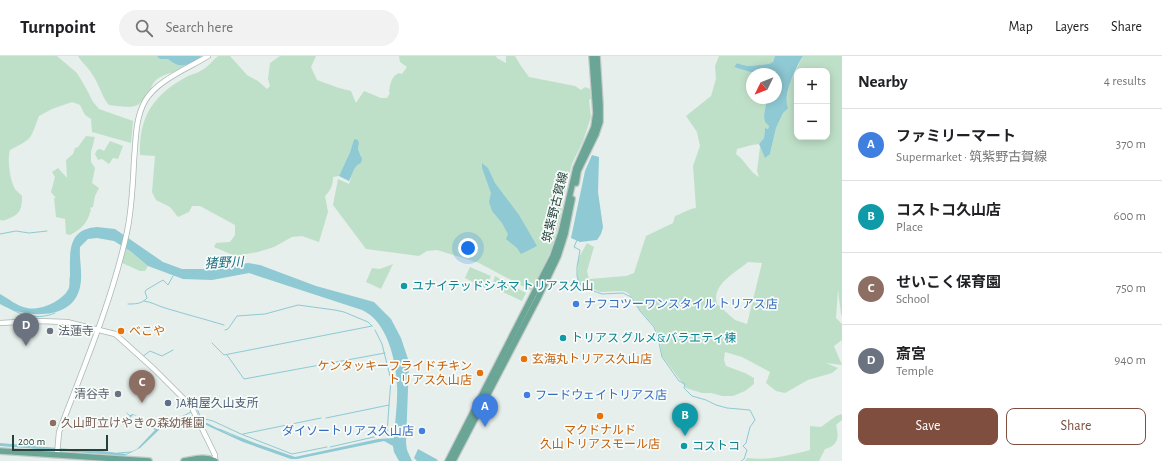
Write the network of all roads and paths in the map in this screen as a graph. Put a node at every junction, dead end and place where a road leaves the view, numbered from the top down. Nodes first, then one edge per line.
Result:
1 (208, 56) edge
2 (592, 56) edge
3 (596, 56) edge
4 (0, 323) edge
5 (98, 330) junction
6 (0, 451) edge
7 (57, 451) junction
8 (149, 461) edge
9 (184, 461) edge
10 (215, 461) edge
11 (448, 461) edge
12 (453, 461) edge

1 - 5 street
2 - 11 main road, 筑紫野古賀線
3 - 12 main road, 筑紫野古賀線
4 - 5 street
5 - 7 street
5 - 10 street
6 - 7 main road
7 - 8 main road
9 - 10 main road

